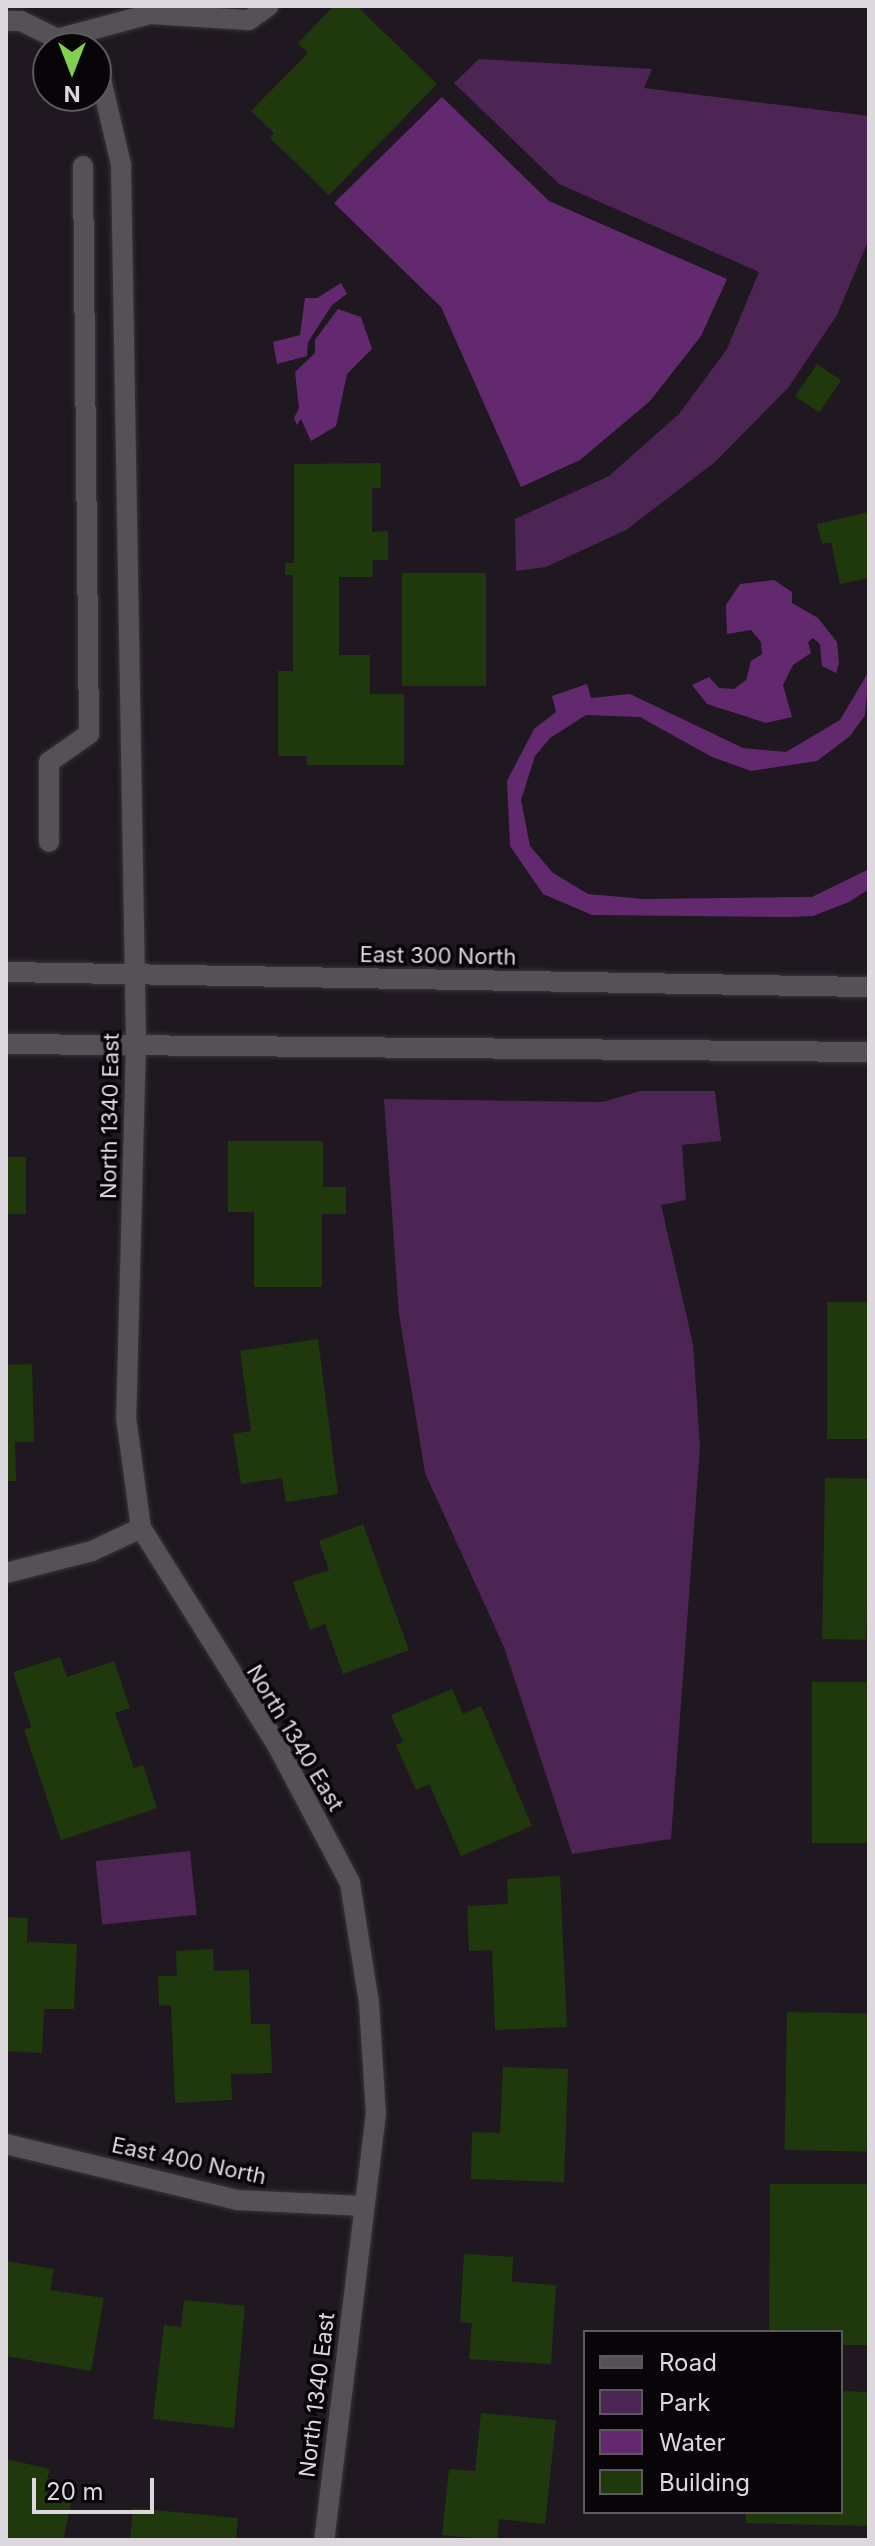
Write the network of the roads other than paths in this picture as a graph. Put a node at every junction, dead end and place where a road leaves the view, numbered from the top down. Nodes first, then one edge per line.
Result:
1 (268, 6) edge
2 (6, 21) edge
3 (43, 32) edge
4 (100, 32) edge
5 (109, 112) edge
6 (83, 166) dead end
7 (49, 842) dead end
8 (6, 972) edge
9 (135, 973) junction
10 (869, 987) edge
11 (136, 1043) junction
12 (6, 1044) edge
13 (869, 1052) edge
14 (141, 1528) junction
15 (6, 1573) edge
16 (6, 2144) edge
17 (364, 2206) junction
18 (324, 2540) edge

1 - 4 street
2 - 3 street
5 - 9 street, North 1340 East
6 - 7 street
8 - 9 street, East 300 North
9 - 10 street, East 300 North
9 - 11 street, North 1340 East
11 - 12 street
11 - 13 street
11 - 14 street, North 1340 East
14 - 15 street
14 - 17 street, North 1340 East
16 - 17 street, East 400 North
17 - 18 street, North 1340 East

